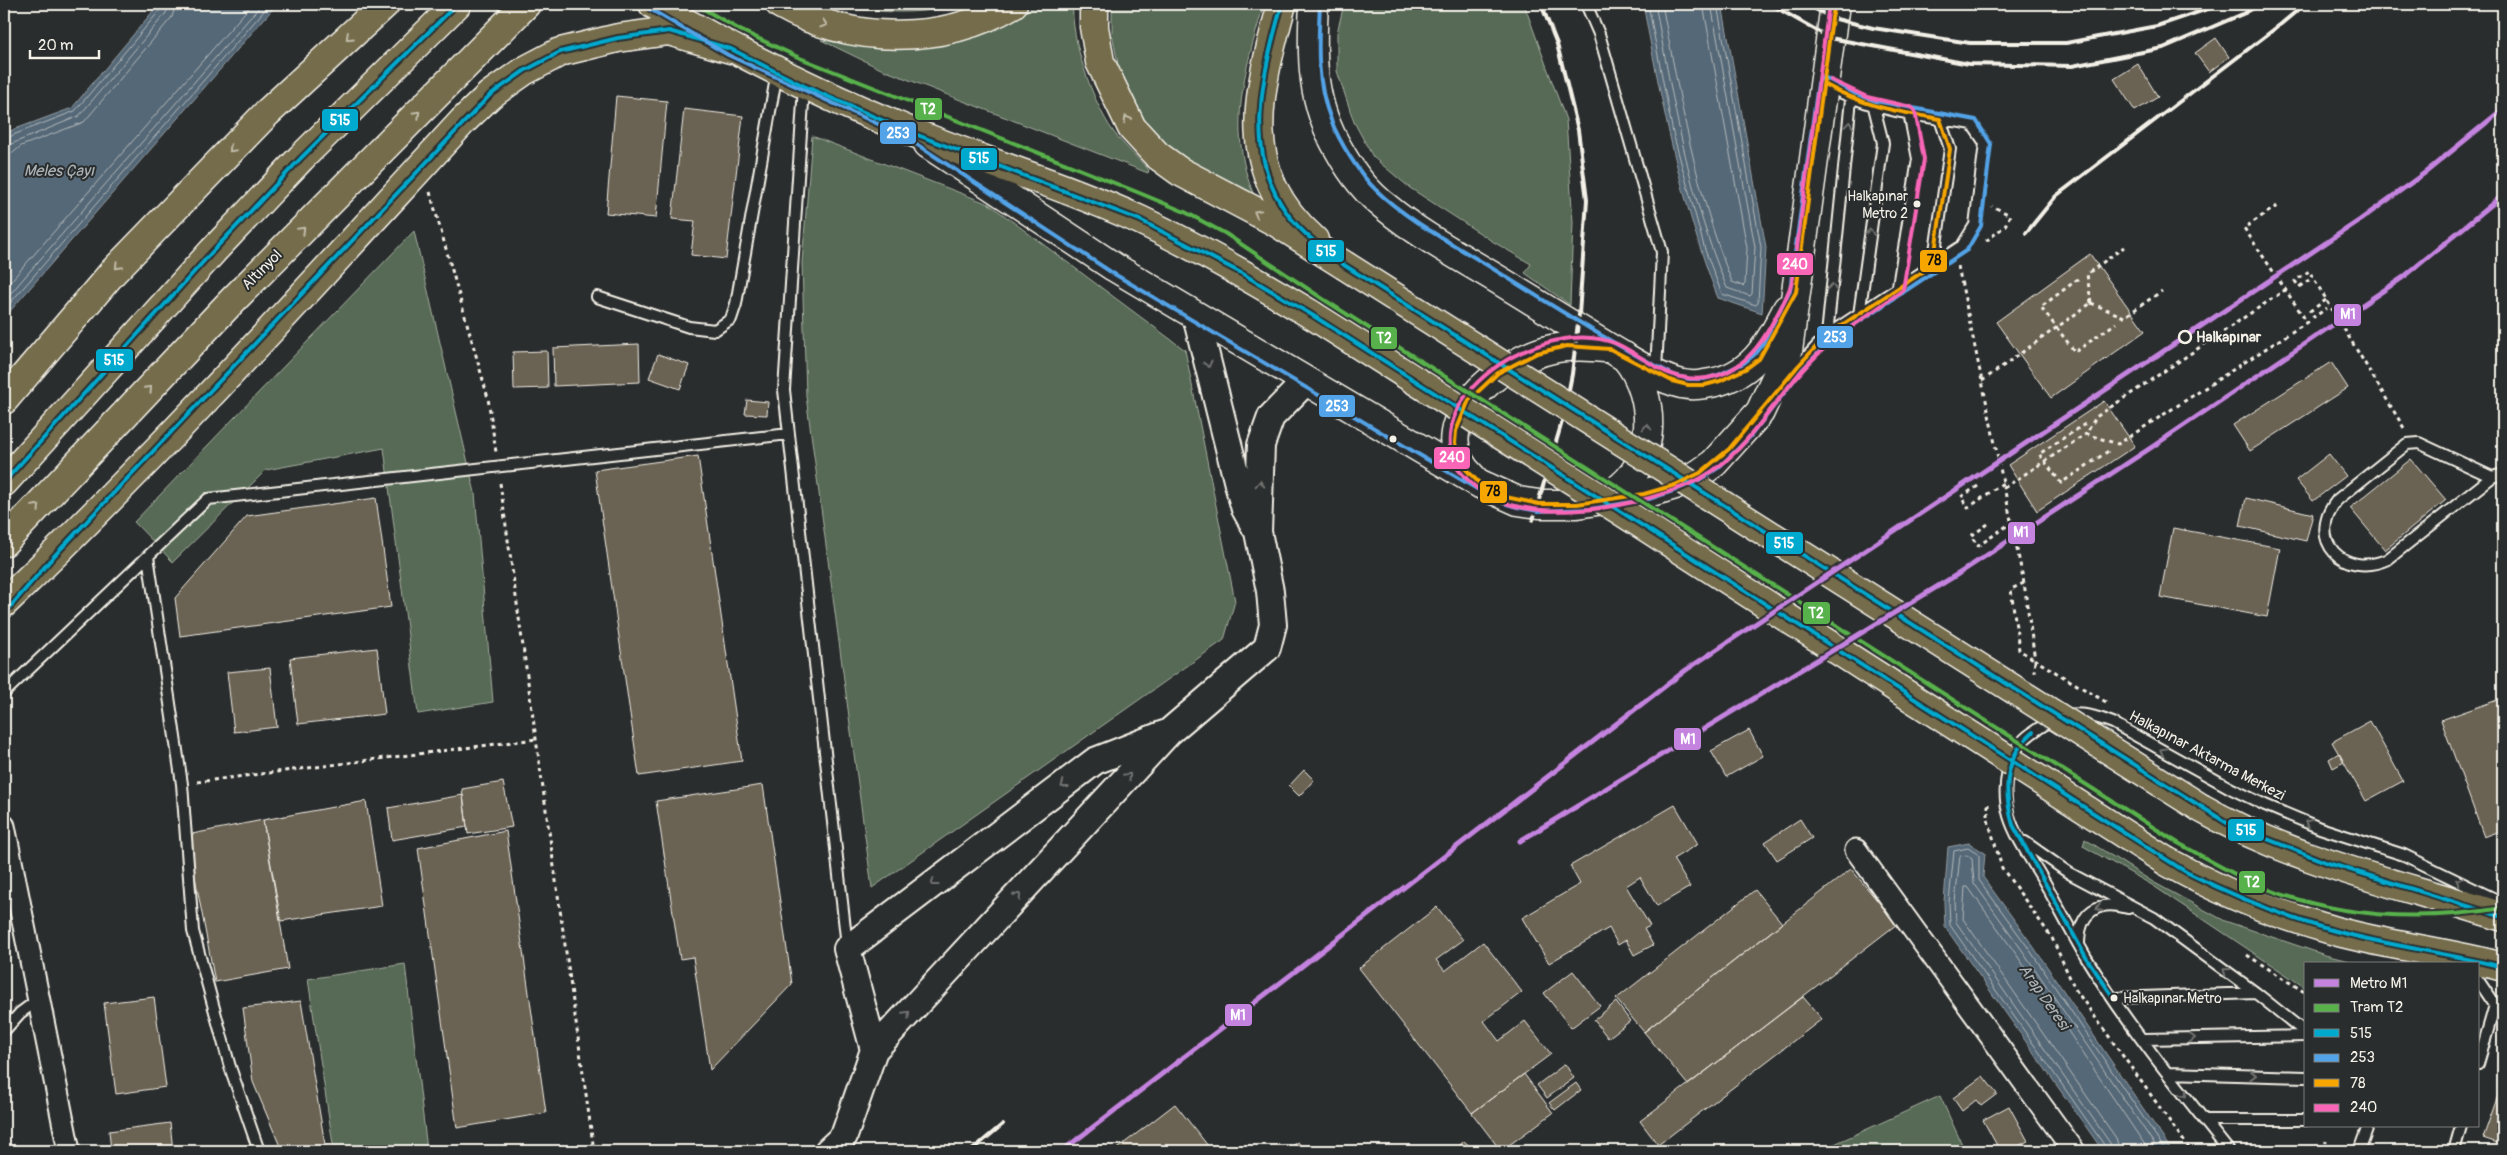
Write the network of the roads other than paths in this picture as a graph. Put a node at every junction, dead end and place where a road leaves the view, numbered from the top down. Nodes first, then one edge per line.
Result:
1 (385, 4) edge
2 (457, 4) edge
3 (526, 4) edge
4 (654, 4) edge
5 (780, 4) edge
6 (1013, 4) edge
7 (1094, 4) edge
8 (1282, 4) edge
9 (1314, 4) edge
10 (1586, 4) edge
11 (1834, 4) edge
12 (731, 49) junction
13 (777, 72) junction
14 (1824, 84) junction
15 (804, 86) junction
16 (1851, 99) junction
17 (1874, 107) junction
18 (1909, 113) junction
19 (1940, 119) junction
20 (907, 131) junction
21 (1344, 265) junction
22 (1933, 265) junction
23 (1898, 286) junction
24 (1796, 292) junction
25 (596, 297) dead end
26 (1858, 315) junction
27 (1196, 316) junction
28 (1827, 335) junction
29 (1617, 352) junction
30 (1656, 374) junction
31 (1306, 381) junction
32 (4, 400) edge
33 (1760, 412) junction
34 (789, 434) junction
35 (2503, 474) edge
36 (2492, 476) junction
37 (4, 482) edge
38 (1480, 484) junction
39 (1592, 502) junction
40 (1258, 532) junction
41 (4, 542) edge
42 (54, 556) junction
43 (148, 556) junction
44 (4, 603) edge
45 (4, 614) edge
46 (4, 693) edge
47 (1169, 732) junction
48 (4, 826) edge
49 (2020, 838) junction
50 (1856, 850) dead end
51 (2503, 903) edge
52 (2144, 912) junction
53 (2503, 917) edge
54 (2079, 945) junction
55 (847, 949) junction
56 (2419, 956) edge
57 (2465, 960) edge
58 (2480, 963) edge
59 (2503, 967) edge
60 (2480, 982) edge
61 (2256, 993) junction
62 (2114, 998) junction
63 (39, 999) junction
64 (2499, 1006) edge
65 (4, 1031) edge
66 (2304, 1032) edge
67 (2304, 1034) edge
68 (2144, 1039) junction
69 (874, 1050) junction
70 (2480, 1058) edge
71 (2169, 1073) junction
72 (2304, 1077) edge
73 (2204, 1120) junction
74 (2304, 1120) edge
75 (2367, 1128) edge
76 (2460, 1128) edge
77 (69, 1151) edge
78 (259, 1151) edge
79 (828, 1151) edge
80 (2074, 1151) edge
81 (2229, 1151) edge
82 (2359, 1151) edge
83 (2454, 1151) edge

1 -> 32 main road
2 - 37 main road
41 -> 3 main road, Altınyol
4 - 12 main road
5 -> 6 main road
21 -> 7 main road
8 - 21 main road
9 - 29 main road
10 - 30 lane
11 - 14 main road
12 - 13 main road
12 - 42 main road
13 - 15 main road
13 - 25 lane
14 - 16 lane
14 - 24 main road
15 - 20 main road
15 - 34 lane
16 - 17 lane
28 -> 16 lane
17 - 18 lane
26 -> 17 lane
18 - 19 lane
18 - 23 lane
19 - 22 lane
19 - 22 lane
20 - 27 main road
20 - 56 main road, bridge
21 - 53 main road, bridge
22 - 23 lane
23 - 26 lane
24 - 30 main road
24 - 33 main road
26 - 28 lane
27 - 31 main road
27 -> 40 street
28 - 33 lane
29 - 30 main road
29 - 38 main road
39 -> 29 main road
31 - 38 main road
40 -> 31 street
33 - 39 main road
34 - 43 lane
34 - 55 lane
35 - 36 lane
36 - 36 lane
38 - 39 main road
40 - 47 street
42 - 44 main road
42 - 45 main road
43 - 46 lane
43 - 78 lane
47 -> 55 street
69 -> 47 street
48 - 63 street
51 -> 49 lane, Halkapınar Aktarma Merkezi
49 - 52 lane
49 - 54 lane, Halkapınar Aktarma Merkezi
50 - 80 street
52 -> 54 lane
61 -> 52 lane
54 - 62 lane, Halkapınar Aktarma Merkezi
55 - 69 street
56 - 57 main road
58 - 59 main road
60 - 64 lane
61 - 62 lane
61 - 66 lane
62 - 68 lane, Halkapınar Aktarma Merkezi
63 - 65 lane
63 - 77 street
64 - 70 lane
68 -> 67 lane
68 - 71 lane, Halkapınar Aktarma Merkezi
69 - 79 street
71 -> 72 lane
71 -> 73 lane, Halkapınar Aktarma Merkezi
73 - 74 lane
73 - 81 lane, Halkapınar Aktarma Merkezi
75 - 82 lane
76 - 83 lane

